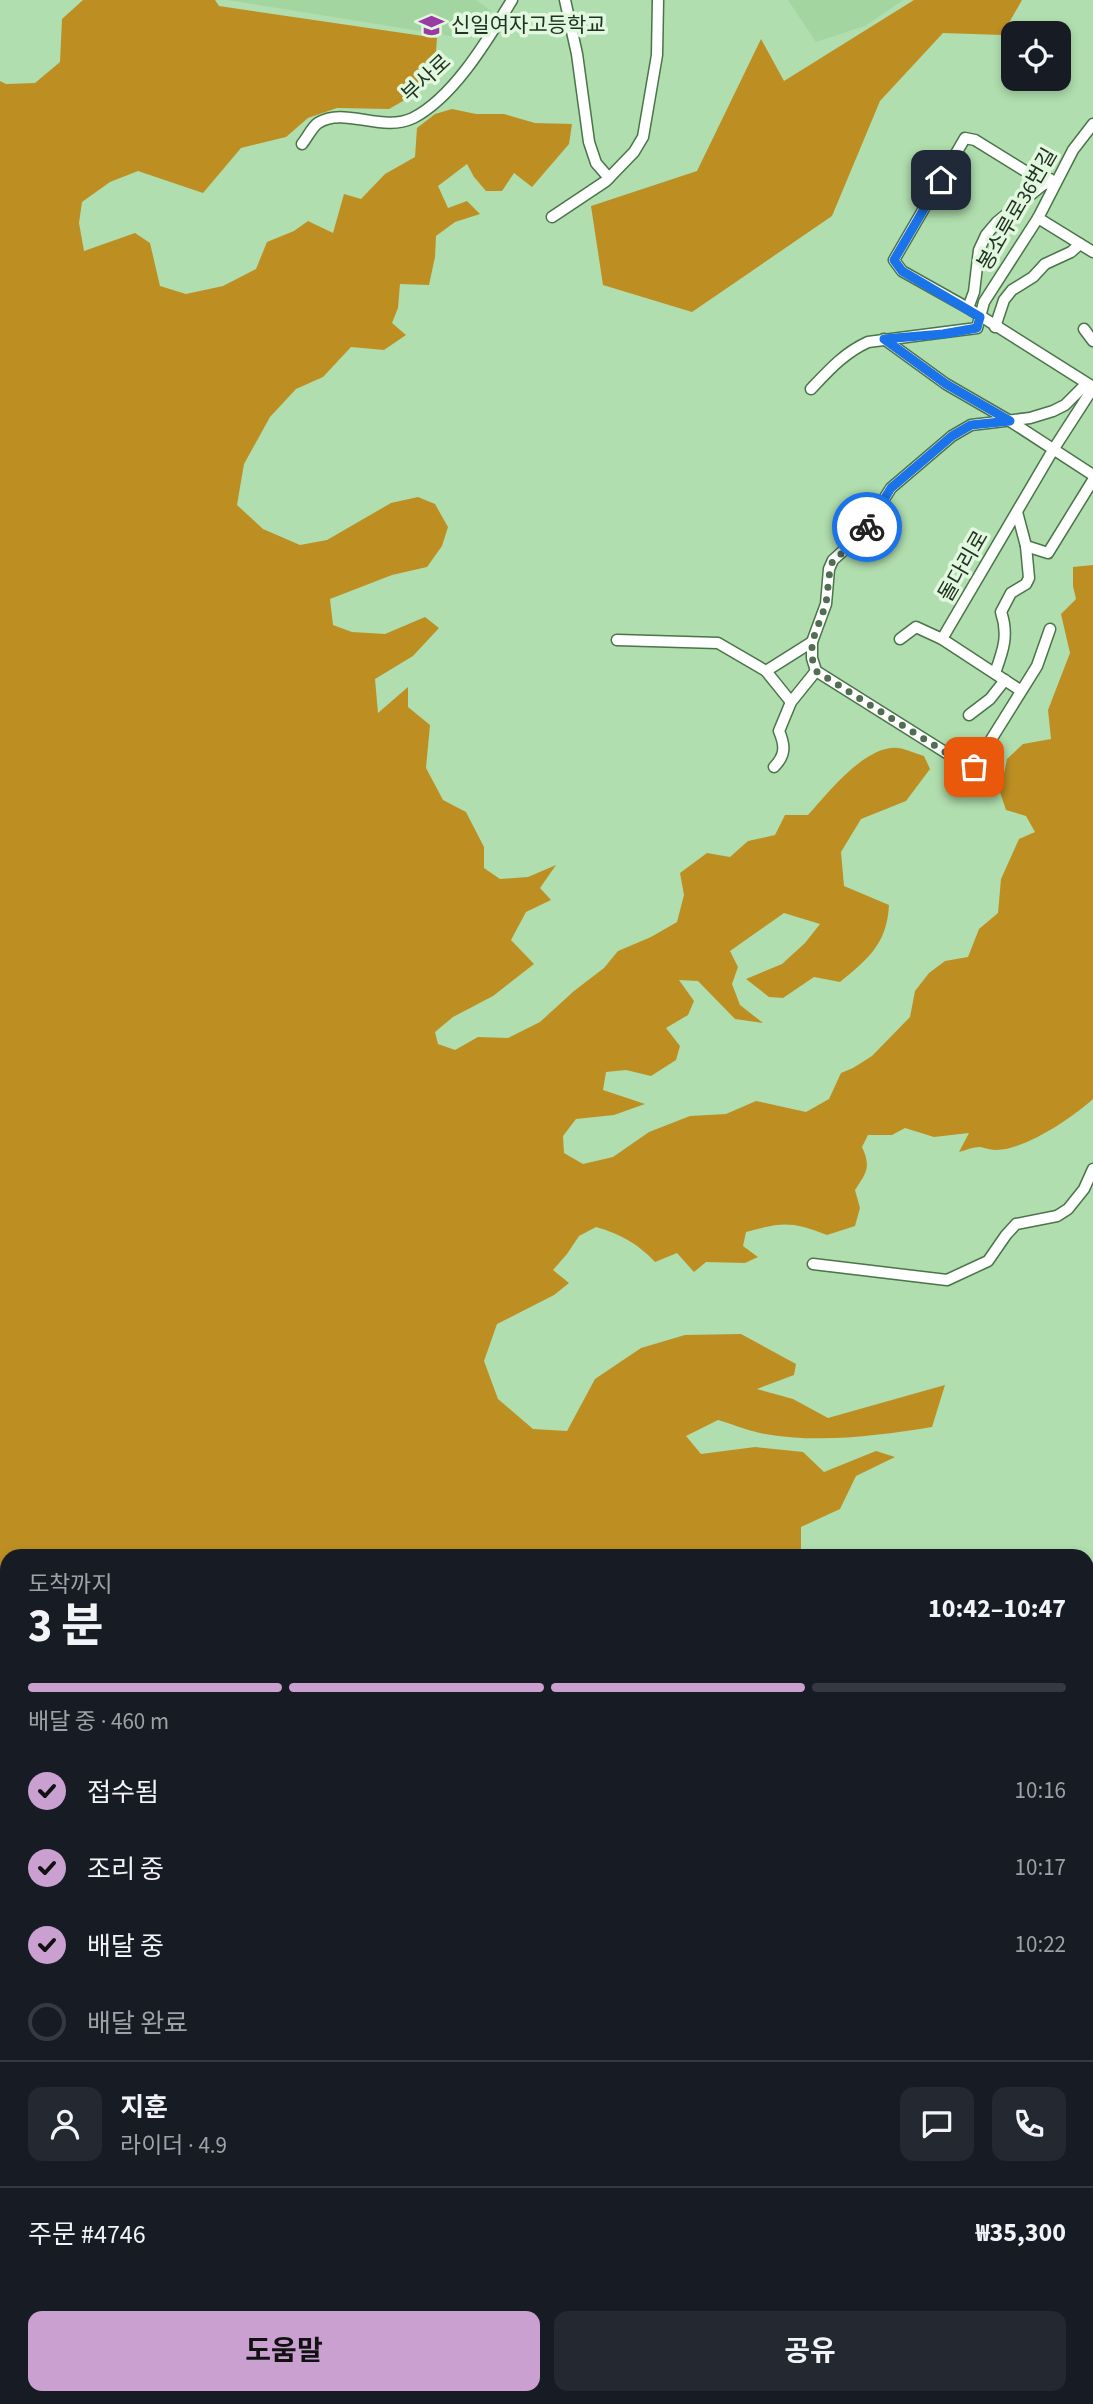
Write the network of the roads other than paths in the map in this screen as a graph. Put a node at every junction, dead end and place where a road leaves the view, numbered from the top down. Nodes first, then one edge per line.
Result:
1 (512, 0) edge
2 (565, 0) edge
3 (658, 0) edge
4 (1093, 124) edge
5 (302, 144) dead end
6 (1065, 165) junction
7 (609, 178) junction
8 (1046, 184) junction
9 (552, 217) dead end
10 (1038, 218) junction
11 (1080, 244) junction
12 (1093, 252) edge
13 (968, 308) junction
14 (980, 317) junction
15 (995, 327) junction
16 (1083, 329) dead end
17 (884, 339) junction
18 (1093, 341) edge
19 (1092, 388) edge
20 (811, 389) dead end
21 (1010, 421) junction
22 (1053, 450) junction
23 (1093, 477) edge
24 (1017, 512) junction
25 (1026, 546) junction
26 (1050, 629) dead end
27 (900, 639) dead end
28 (942, 639) junction
29 (617, 640) dead end
30 (812, 642) junction
31 (766, 671) junction
32 (816, 671) junction
33 (1000, 676) junction
34 (1020, 690) junction
35 (792, 702) junction
36 (969, 715) dead end
37 (774, 767) dead end
38 (1093, 1169) edge
39 (813, 1265) dead end

1 - 5 street, 부사로
2 - 7 street
3 - 7 street
4 - 6 street, 봉소루로36번길
6 - 8 street
6 - 10 street, 봉소루로36번길
7 - 9 street
8 - 13 street, 봉소루로36번길
8 - 13 street, 봉소루로36번길
10 - 11 street
10 - 14 street, 봉소루로36번길
11 - 12 street
11 - 15 street
13 - 14 street
14 - 15 street
14 - 17 street
15 - 19 street
16 - 18 street
17 - 20 street
17 - 21 street
19 - 21 street
19 - 22 street, 돌다리로
21 - 22 street
21 - 30 street
22 - 23 street
22 - 24 street, 돌다리로
23 - 25 street
24 - 25 street, 돌다리로
24 - 28 street, 돌다리로
25 - 33 street, 돌다리로
26 - 34 street
27 - 28 street
28 - 33 street
29 - 31 street
30 - 31 street
30 - 32 street
31 - 35 street
32 - 34 street
32 - 35 street
33 - 34 street
33 - 36 street, 돌다리로
35 - 37 street
38 - 39 street

